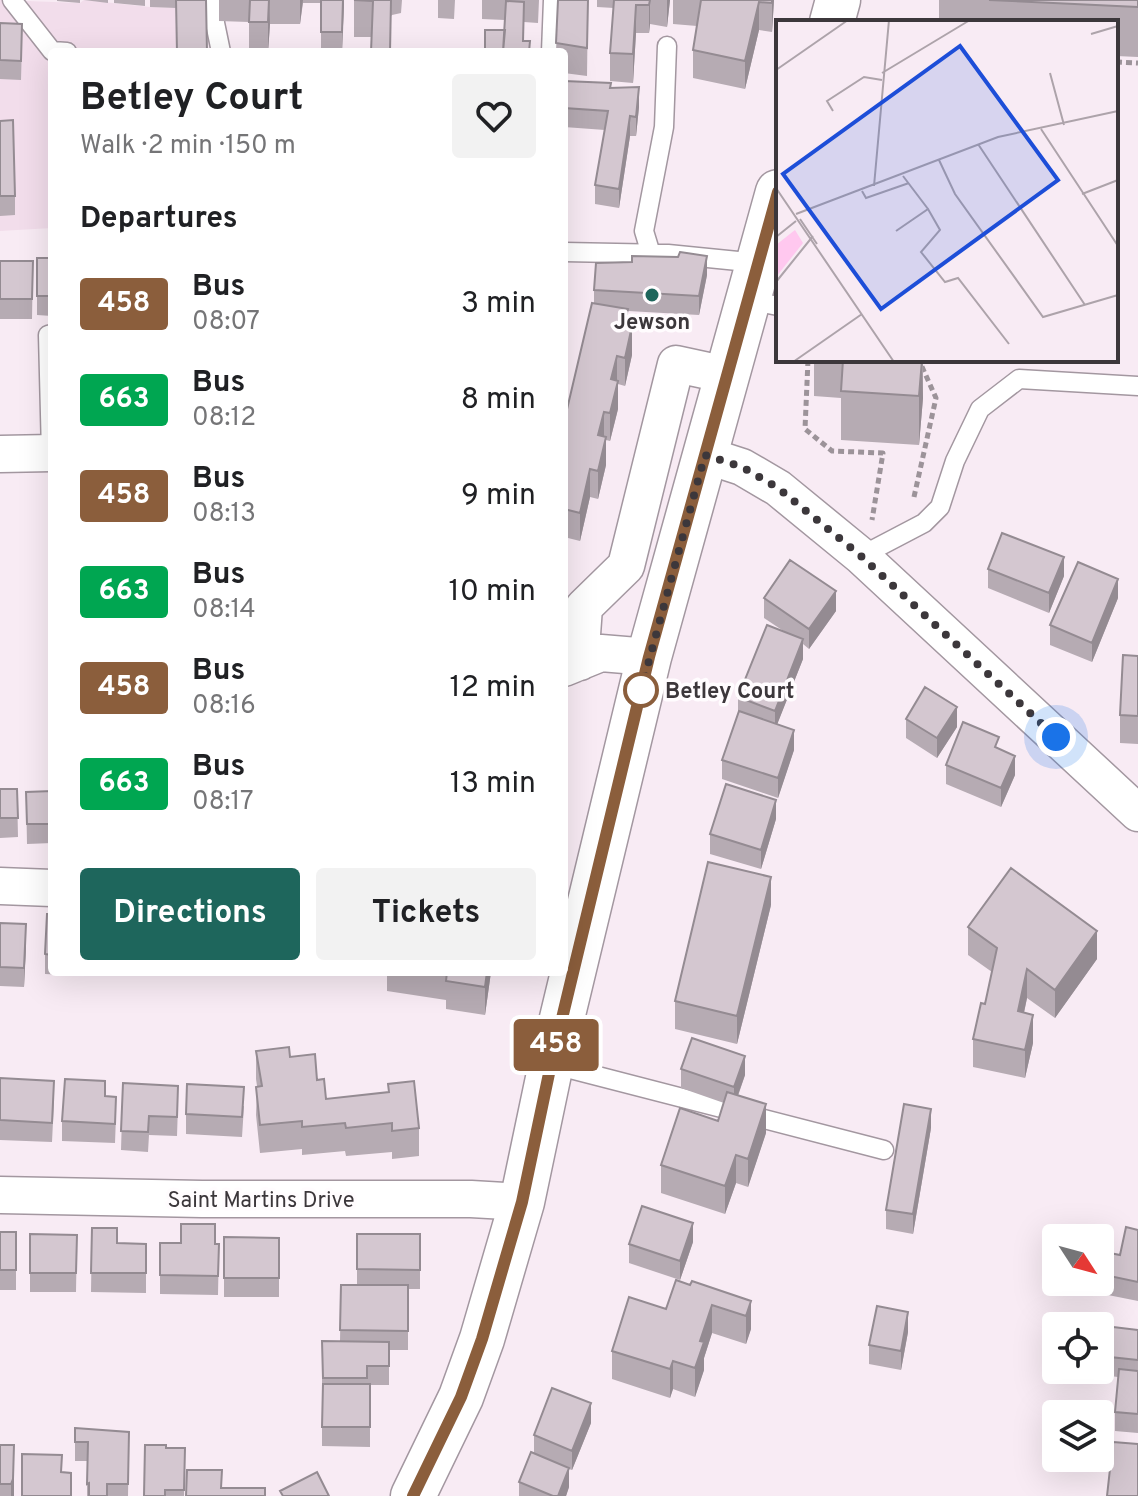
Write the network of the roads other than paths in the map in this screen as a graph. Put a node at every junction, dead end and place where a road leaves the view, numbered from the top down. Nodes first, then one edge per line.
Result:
1 (12, 0) edge
2 (215, 0) edge
3 (553, 0) edge
4 (810, 0) edge
5 (838, 0) edge
6 (805, 20) edge
7 (833, 20) edge
8 (667, 46) dead end
9 (50, 48) edge
10 (220, 48) edge
11 (551, 48) edge
12 (776, 204) edge
13 (568, 252) edge
14 (651, 254) junction
15 (762, 290) edge
16 (727, 375) junction
17 (1138, 386) edge
18 (48, 453) edge
19 (0, 454) edge
20 (705, 455) junction
21 (848, 546) junction
22 (649, 657) junction
23 (572, 665) edge
24 (1138, 813) edge
25 (0, 886) edge
26 (48, 888) edge
27 (575, 920) edge
28 (568, 962) edge
29 (566, 976) edge
30 (551, 1064) junction
31 (884, 1150) dead end
32 (0, 1195) edge
33 (522, 1202) junction
34 (413, 1496) edge

1 - 9 lane
2 - 10 lane
3 - 11 lane
4 - 6 street
5 - 7 street
8 - 14 lane
12 - 15 street
13 - 14 lane
14 - 15 lane
15 - 16 street
16 - 20 street
16 - 23 street
17 - 21 lane
18 - 19 street
20 - 21 street
20 - 22 street
21 - 24 street
22 - 23 street
22 - 27 street
25 - 26 street
27 - 28 street
29 - 30 street
30 - 31 lane
30 - 33 street
32 - 33 street, Saint Martins Drive
33 - 34 street

